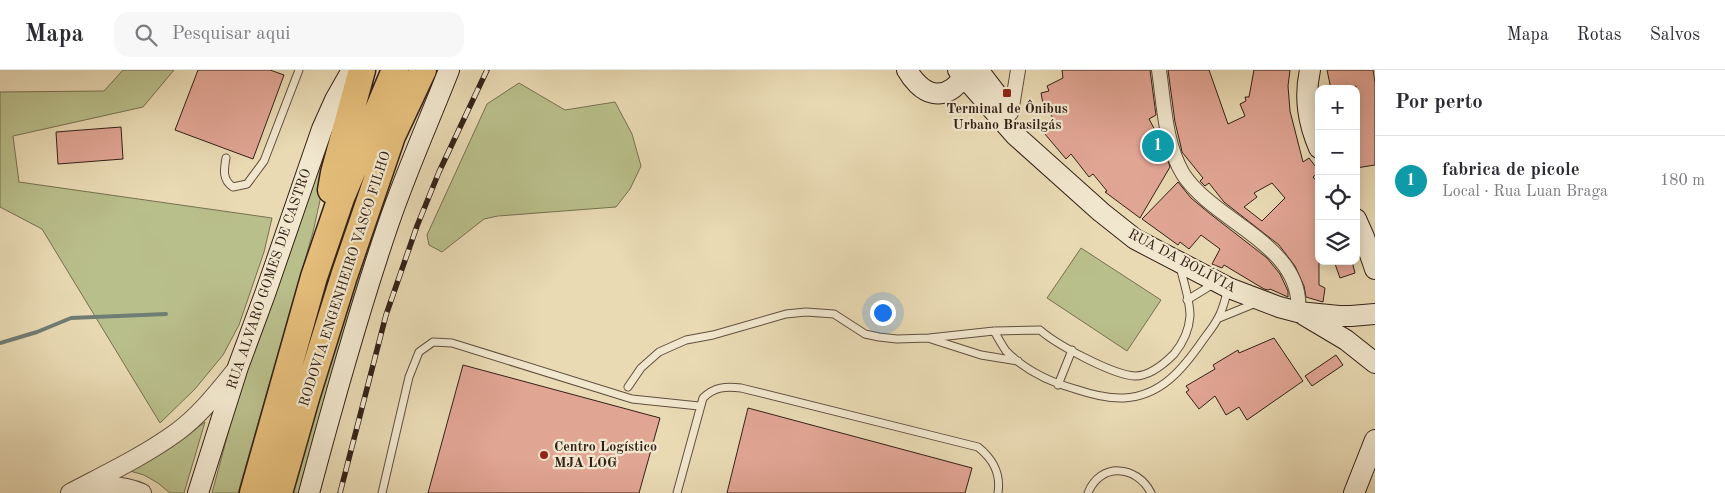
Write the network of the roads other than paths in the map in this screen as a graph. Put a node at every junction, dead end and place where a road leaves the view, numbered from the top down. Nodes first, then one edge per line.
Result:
1 (299, 70) edge
2 (352, 70) edge
3 (362, 70) edge
4 (395, 70) edge
5 (423, 70) edge
6 (449, 70) edge
7 (461, 70) edge
8 (907, 70) edge
9 (1018, 70) edge
10 (1159, 70) edge
11 (1310, 70) edge
12 (974, 76) edge
13 (1012, 112) junction
14 (424, 132) junction
15 (1315, 137) edge
16 (226, 158) dead end
17 (1055, 169) junction
18 (1356, 220) edge
19 (1179, 262) junction
20 (1375, 269) edge
21 (314, 277) junction
22 (1222, 285) junction
23 (1187, 300) junction
24 (1261, 301) junction
25 (1298, 312) junction
26 (1375, 314) edge
27 (1219, 318) junction
28 (994, 331) junction
29 (929, 338) junction
30 (1072, 350) junction
31 (1018, 361) junction
32 (1375, 363) edge
33 (238, 367) junction
34 (1058, 385) junction
35 (628, 386) dead end
36 (699, 406) junction
37 (1375, 440) edge
38 (1354, 492) edge
39 (70, 493) edge
40 (78, 493) edge
41 (142, 493) edge
42 (198, 493) edge
43 (253, 493) edge
44 (279, 493) edge
45 (308, 493) edge
46 (382, 493) edge
47 (677, 493) edge
48 (998, 493) edge
49 (1088, 493) edge
50 (1151, 493) edge

1 - 16 lane
2 - 33 main road, RUA ALVARO GOMES DE CASTRO
3 - 21 highway
4 - 21 highway, RODOVIA ENGENHEIRO VASCO FILHO
5 - 44 highway, RODOVIA ENGENHEIRO VASCO FILHO
6 - 14 main road
7 - 14 main road
8 - 12 main road
9 - 13 street
10 - 25 street
11 - 15 main road
12 - 13 main road, RUA DA BOLÍVIA
12 - 17 main road, RUA DA BOLÍVIA
13 - 17 main road, RUA DA BOLÍVIA
14 - 45 main road
17 - 19 main road, RUA DA BOLÍVIA
18 - 20 main road
19 - 22 main road, RUA DA BOLÍVIA
19 - 23 lane
21 - 43 highway, RODOVIA ENGENHEIRO VASCO FILHO
22 - 23 lane
22 - 24 main road, RUA DA BOLÍVIA
22 - 27 lane
23 - 30 lane
24 - 25 main road, RUA DA BOLÍVIA
24 - 27 lane
25 - 26 main road, RUA DA BOLÍVIA
25 - 32 main road, RUA DA BOLÍVIA
27 - 34 lane
28 - 29 lane
28 - 30 lane
28 - 31 lane
29 - 31 lane
29 - 35 lane
30 - 34 lane
31 - 34 lane
33 - 39 street
33 - 42 main road, RUA ALVARO GOMES DE CASTRO
36 - 46 lane
36 - 47 lane
36 - 48 lane
37 - 38 main road
40 - 41 street
49 - 50 lane

